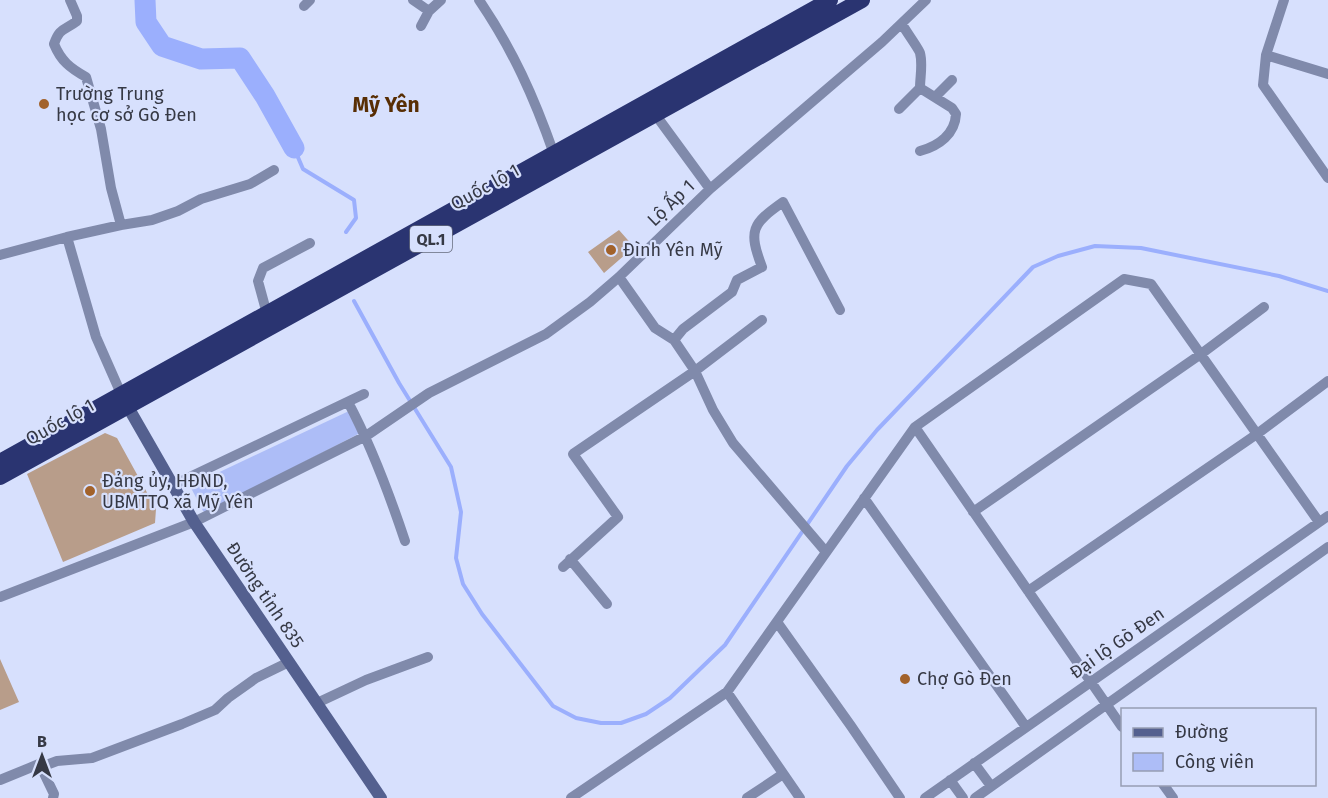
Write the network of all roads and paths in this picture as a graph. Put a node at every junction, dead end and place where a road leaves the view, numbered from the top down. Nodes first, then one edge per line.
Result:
1 (70, 0) edge
2 (413, 0) edge
3 (441, 0) edge
4 (479, 0) edge
5 (830, 0) edge
6 (862, 0) edge
7 (926, 0) edge
8 (1284, 0) edge
9 (429, 11) junction
10 (902, 24) junction
11 (421, 26) dead end
12 (1266, 55) junction
13 (1328, 74) edge
14 (952, 81) dead end
15 (920, 88) junction
16 (935, 97) junction
17 (899, 109) dead end
18 (656, 114) junction
19 (920, 151) dead end
20 (554, 154) junction
21 (274, 170) dead end
22 (1328, 178) edge
23 (710, 189) junction
24 (121, 225) junction
25 (67, 237) junction
26 (310, 243) dead end
27 (0, 255) edge
28 (619, 277) junction
29 (1264, 307) dead end
30 (840, 309) dead end
31 (267, 315) junction
32 (762, 320) dead end
33 (674, 340) junction
34 (1201, 354) junction
35 (695, 371) junction
36 (1328, 381) edge
37 (364, 394) dead end
38 (125, 402) junction
39 (348, 402) junction
40 (915, 427) junction
41 (1257, 434) junction
42 (366, 436) junction
43 (0, 462) edge
44 (0, 477) edge
45 (171, 486) junction
46 (864, 498) junction
47 (973, 512) junction
48 (1323, 519) edge
49 (194, 522) junction
50 (405, 541) dead end
51 (1328, 548) edge
52 (826, 552) junction
53 (1028, 591) junction
54 (0, 597) edge
55 (607, 604) dead end
56 (777, 622) junction
57 (428, 657) dead end
58 (289, 662) junction
59 (1090, 682) junction
60 (727, 692) junction
61 (317, 703) junction
62 (1107, 705) junction
63 (1121, 726) edge
64 (1026, 727) junction
65 (974, 763) junction
66 (41, 767) junction
67 (783, 774) junction
68 (0, 780) edge
69 (950, 780) junction
70 (991, 786) junction
71 (53, 798) edge
72 (381, 798) edge
73 (571, 798) edge
74 (747, 798) edge
75 (800, 798) edge
76 (900, 798) edge
77 (925, 798) edge
78 (963, 798) edge
79 (975, 798) edge

1 - 24 street
2 - 9 street
3 - 9 street
4 - 20 street
5 - 20 highway, Quốc lộ 1 / QL.1
6 - 18 highway, Quốc lộ 1 / QL.1
7 - 10 street, Lộ Ấp 1
8 - 12 street
9 - 11 street
10 - 15 street
10 - 23 street, Lộ Ấp 1
12 - 13 street
12 - 22 street
14 - 16 street
15 - 16 street
15 - 17 street
16 - 19 street
18 - 23 street
18 - 38 highway, Quốc lộ 1 / QL.1
20 - 31 highway, Quốc lộ 1 / QL.1
21 - 24 street
23 - 28 street, Lộ Ấp 1
24 - 25 street
25 - 27 street
25 - 38 street
26 - 31 street
28 - 33 street
28 - 42 street, Lộ Ấp 1
29 - 34 street
30 - 33 street
31 - 38 highway, Quốc lộ 1 / QL.1
32 - 35 street
33 - 35 street
34 - 40 street
34 - 41 street
34 - 47 street
35 - 52 street
35 - 55 street
36 - 41 street
37 - 39 street
38 - 43 highway, Quốc lộ 1 / QL.1
38 - 44 highway, Quốc lộ 1 / QL.1
38 - 45 main road, Đường tỉnh 835
39 - 42 street
39 - 45 street
40 - 46 street
40 - 47 street
41 - 48 street
41 - 53 street
42 - 49 street, Lộ Ấp 1
42 - 50 street
45 - 49 main road, Đường tỉnh 835
46 - 52 street
46 - 64 street
47 - 53 street
48 - 59 street, Đại lộ Gò Đen
49 - 54 street, Lộ Ấp 1
49 - 58 main road, Đường tỉnh 835
51 - 62 street
52 - 56 street
53 - 59 street
56 - 60 street
56 - 76 street
57 - 61 street
58 - 61 main road, Đường tỉnh 835
58 - 66 street
59 - 62 street
59 - 64 street, Đại lộ Gò Đen
60 - 67 street
60 - 73 street
61 - 72 main road, Đường tỉnh 835
62 - 63 street
62 - 70 street
64 - 65 street, Đại lộ Gò Đen
65 - 69 street, Đại lộ Gò Đen
65 - 70 street
66 - 68 street
66 - 71 street
67 - 74 street
67 - 75 street
69 - 77 street, Đại lộ Gò Đen
69 - 78 street
70 - 79 street

